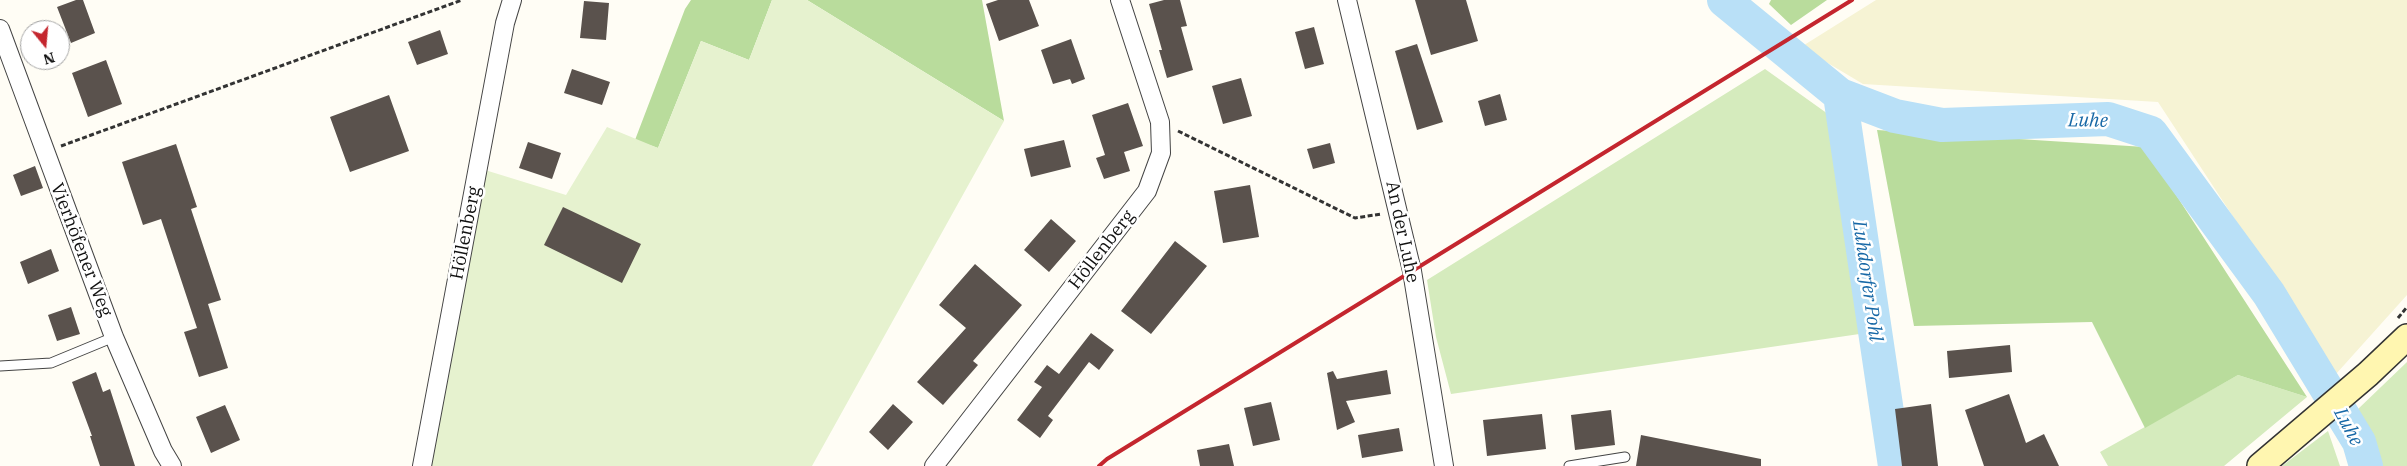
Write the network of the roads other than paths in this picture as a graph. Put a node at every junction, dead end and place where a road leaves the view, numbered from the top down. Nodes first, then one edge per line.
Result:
1 (512, 0) edge
2 (1120, 0) edge
3 (1347, 0) edge
4 (0, 29) edge
5 (114, 337) junction
6 (2407, 337) edge
7 (0, 366) edge
8 (1625, 457) dead end
9 (172, 466) edge
10 (422, 466) edge
11 (934, 466) edge
12 (1444, 466) edge
13 (1569, 466) edge
14 (2260, 466) edge

1 - 10 street, Höllenberg
2 - 11 street, Höllenberg
3 - 12 street, An der Luhe
4 - 5 street, Vierhöfener Weg
5 - 7 lane
5 - 9 street, Vierhöfener Weg
6 - 14 main road
8 - 13 lane

